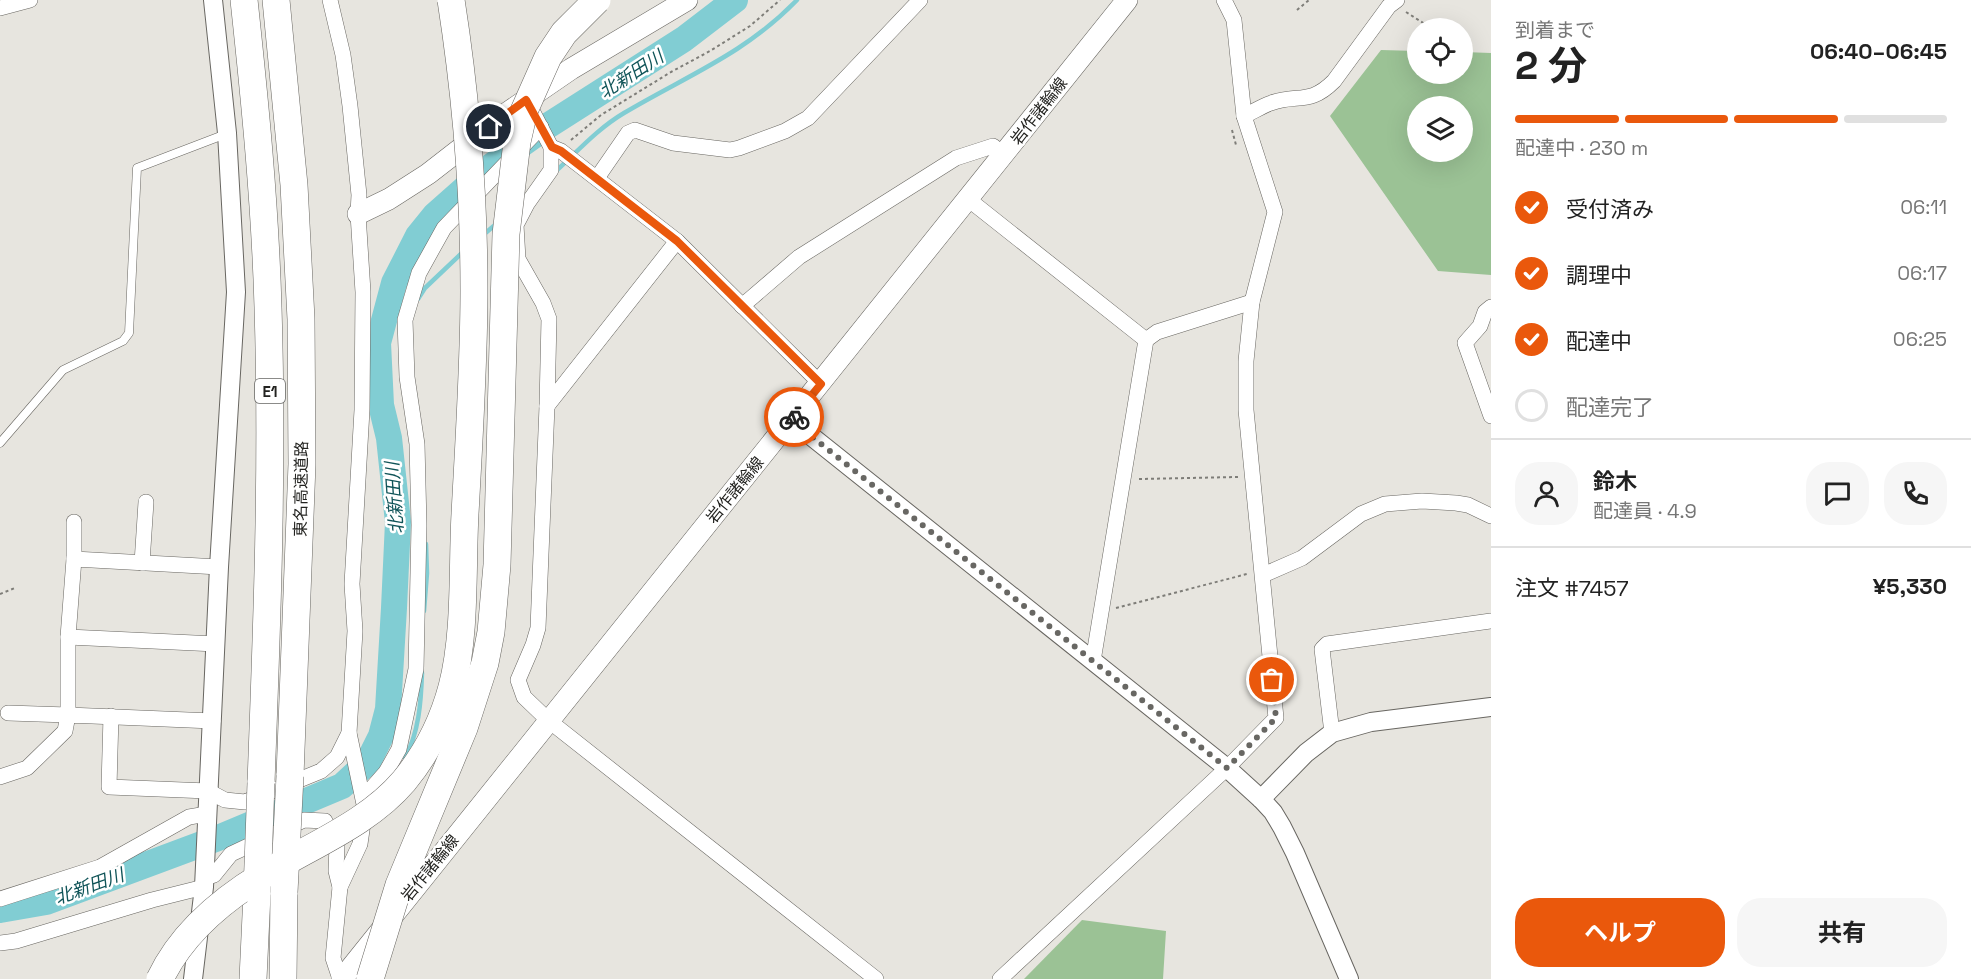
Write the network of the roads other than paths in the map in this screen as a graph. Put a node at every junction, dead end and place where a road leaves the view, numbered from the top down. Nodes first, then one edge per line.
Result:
1 (30, 0) edge
2 (213, 0) edge
3 (244, 0) edge
4 (276, 0) edge
5 (330, 0) edge
6 (452, 0) edge
7 (597, 0) edge
8 (687, 0) edge
9 (920, 0) edge
10 (1127, 0) edge
11 (1224, 0) edge
12 (1391, 2) edge
13 (0, 8) edge
14 (526, 100) junction
15 (1244, 116) junction
16 (542, 128) junction
17 (227, 133) junction
18 (555, 148) junction
19 (1004, 155) junction
20 (597, 178) junction
21 (968, 200) junction
22 (358, 214) junction
23 (677, 241) junction
24 (1252, 302) junction
25 (742, 306) junction
26 (1491, 307) edge
27 (1146, 340) junction
28 (821, 384) junction
29 (547, 406) junction
30 (1491, 416) edge
31 (791, 420) junction
32 (0, 443) edge
33 (146, 502) dead end
34 (1491, 516) edge
35 (74, 522) dead end
36 (74, 559) junction
37 (142, 563) junction
38 (219, 567) junction
39 (1263, 573) junction
40 (1491, 621) edge
41 (68, 637) junction
42 (216, 644) junction
43 (1093, 661) junction
44 (1491, 707) edge
45 (8, 713) dead end
46 (68, 715) junction
47 (111, 717) junction
48 (213, 720) junction
49 (548, 720) junction
50 (349, 733) junction
51 (1332, 733) junction
52 (1227, 768) junction
53 (0, 777) edge
54 (208, 791) junction
55 (364, 797) junction
56 (1261, 799) junction
57 (207, 814) junction
58 (204, 883) junction
59 (340, 887) junction
60 (0, 898) edge
61 (0, 943) edge
62 (160, 979) edge
63 (193, 979) edge
64 (253, 979) edge
65 (283, 979) edge
66 (341, 979) edge
67 (370, 979) edge
68 (876, 979) edge
69 (1000, 979) edge
70 (1349, 979) edge

1 - 13 street
2 - 17 street
3 - 64 highway, 東名高速道路 / E1, bridge
4 - 65 highway, 東名高速道路 / E1, bridge
5 - 22 street
6 - 62 highway, bridge
7 - 67 highway, bridge
8 - 14 main road
9 - 20 street
10 - 19 main road, 岩作諸輪線
11 - 15 street
12 - 15 street
14 - 16 street
14 - 22 main road
15 - 24 street
16 - 18 street
16 - 55 street
17 - 32 lane
17 - 38 street
18 - 20 street
18 - 29 street
19 - 21 main road, 岩作諸輪線
19 - 25 street
20 - 23 street
21 - 27 street
21 - 28 main road, 岩作諸輪線
22 - 50 street
23 - 25 street
23 - 29 street
24 - 27 street
24 - 39 street
25 - 28 street
26 - 30 street
27 - 43 street
28 - 31 main road, 岩作諸輪線
29 - 49 street
31 - 43 street
31 - 49 main road, 岩作諸輪線
33 - 37 street
34 - 39 street
35 - 36 street
36 - 37 street
36 - 41 street
37 - 38 street
38 - 42 street
39 - 52 street
40 - 51 street
41 - 42 street
41 - 46 street
42 - 48 street
43 - 52 street
44 - 51 street
45 - 46 street
46 - 47 street
46 - 53 street
47 - 48 street
47 - 54 street
48 - 54 street
49 - 66 main road, 岩作諸輪線
49 - 68 street
50 - 54 street
50 - 55 street
51 - 56 street
52 - 56 street
52 - 69 street
54 - 57 street
55 - 59 street
56 - 70 street
57 - 58 street
57 - 60 street
58 - 59 street
58 - 61 street
58 - 63 street
59 - 66 street

